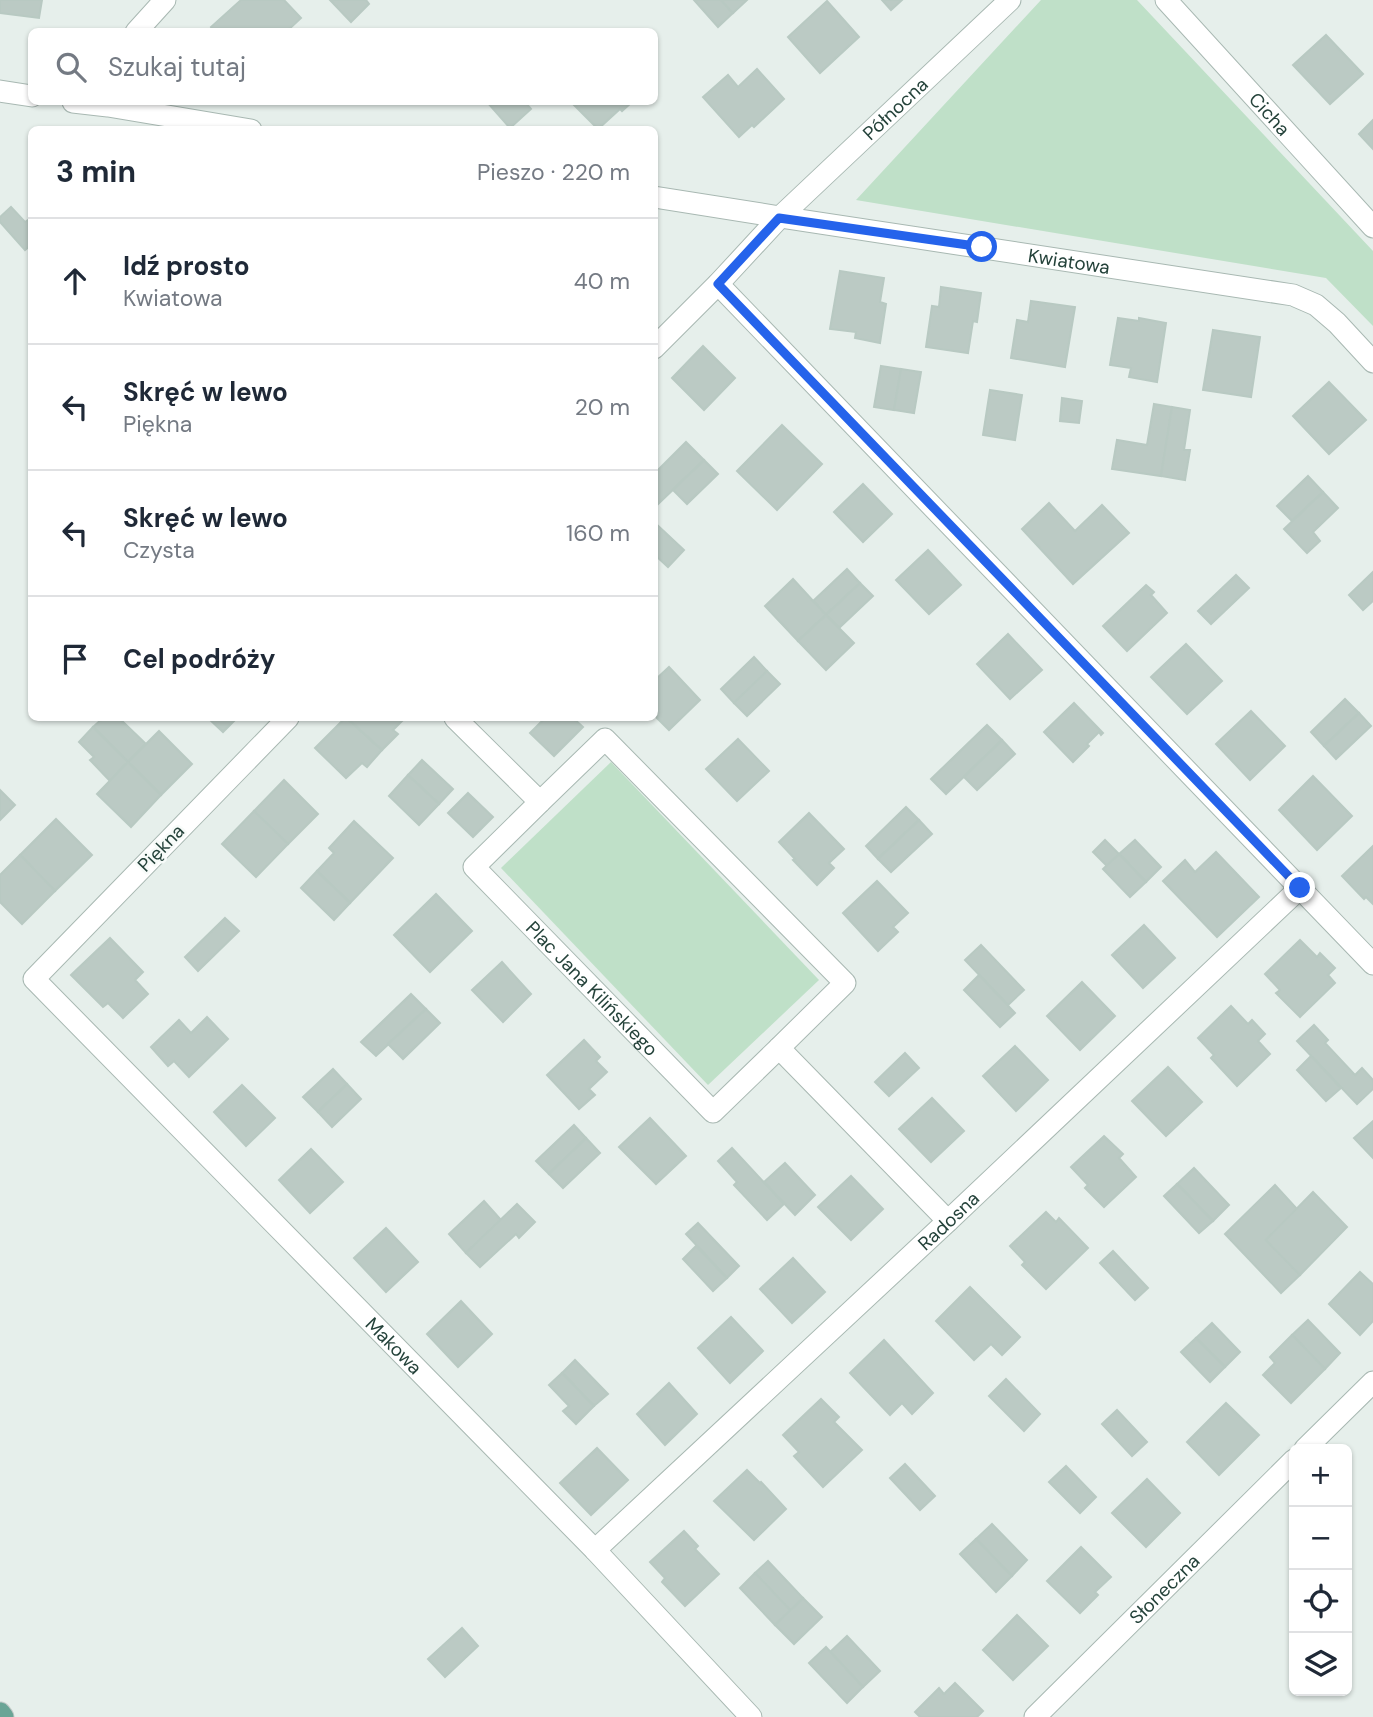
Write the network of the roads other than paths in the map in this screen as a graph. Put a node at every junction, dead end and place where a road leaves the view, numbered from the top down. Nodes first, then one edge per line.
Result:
1 (165, 0) edge
2 (1010, 0) edge
3 (1166, 0) edge
4 (140, 28) edge
5 (0, 91) edge
6 (28, 95) edge
7 (114, 105) edge
8 (229, 126) edge
9 (658, 198) edge
10 (779, 218) junction
11 (1373, 226) edge
12 (718, 284) junction
13 (658, 344) edge
14 (1373, 362) edge
15 (285, 721) edge
16 (458, 721) edge
17 (540, 802) junction
18 (1300, 888) junction
19 (1373, 964) edge
20 (34, 979) joint
21 (779, 1048) junction
22 (948, 1221) junction
23 (1373, 1382) edge
24 (1310, 1444) edge
25 (1289, 1465) edge
26 (594, 1550) junction
27 (751, 1717) edge
28 (1035, 1717) edge

1 - 4 street
2 - 10 street, Północna
3 - 11 street, Cicha
5 - 6 street
7 - 8 street
9 - 10 street, Kwiatowa
10 - 12 street
10 - 14 street, Kwiatowa
12 - 13 street
12 - 18 street
15 - 20 street, Piękna
16 - 17 street
17 - 21 street, Plac Jana Kilińskiego
17 - 21 street, Plac Jana Kilińskiego
18 - 19 street
18 - 22 street, Radosna
20 - 26 street, Makowa
21 - 22 street
22 - 26 street, Radosna
23 - 24 street
25 - 28 street, Słoneczna
26 - 27 street, Makowa

